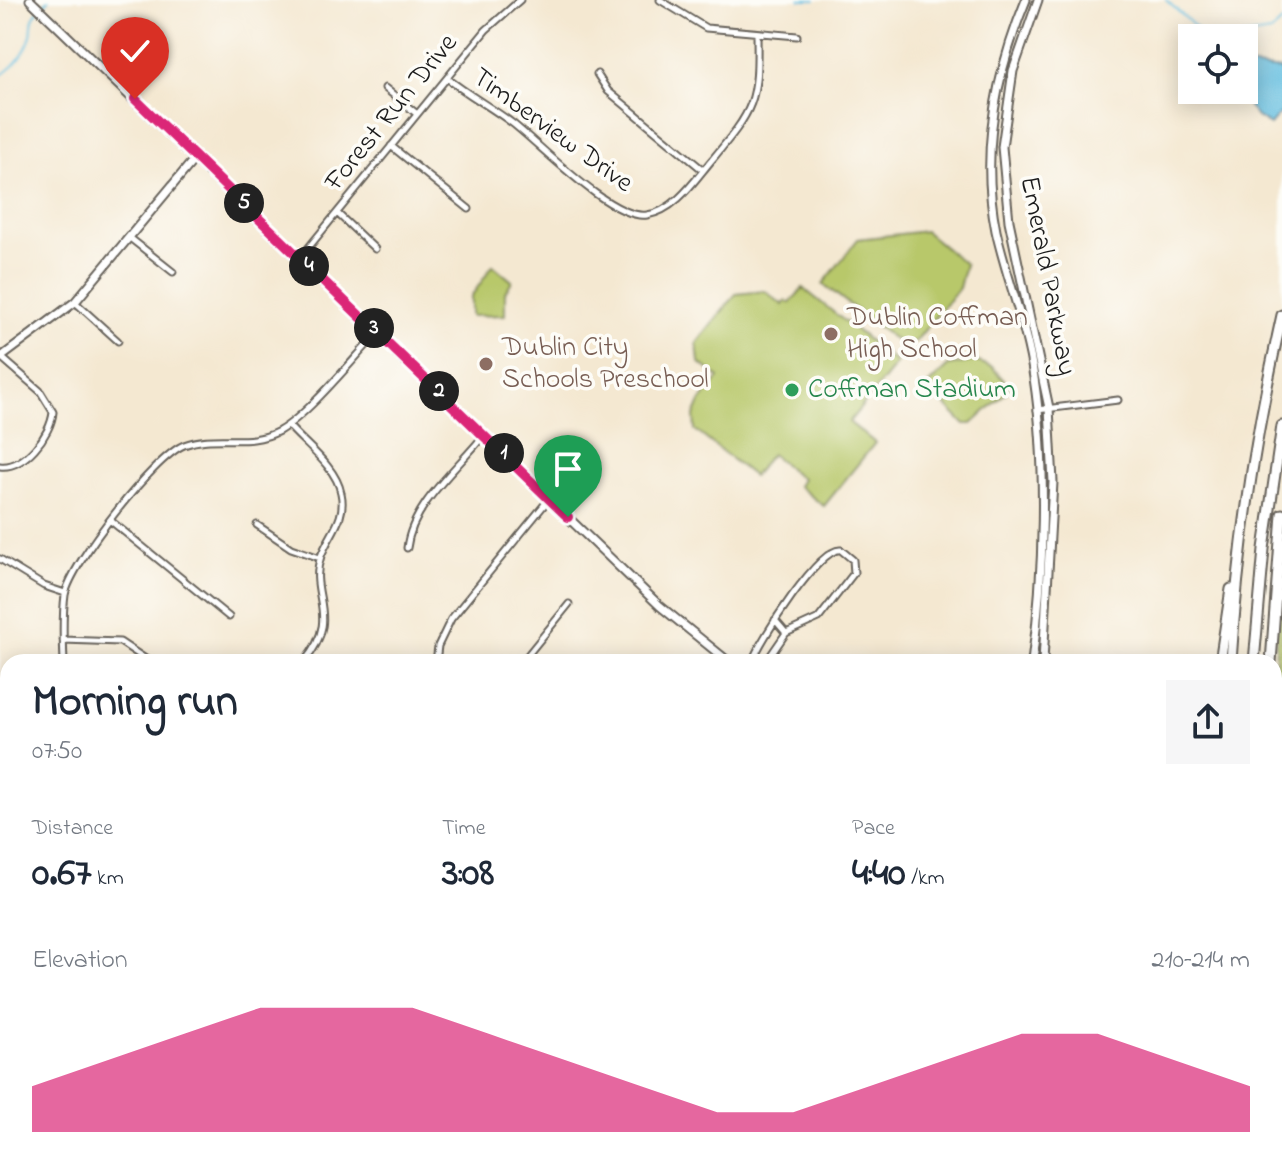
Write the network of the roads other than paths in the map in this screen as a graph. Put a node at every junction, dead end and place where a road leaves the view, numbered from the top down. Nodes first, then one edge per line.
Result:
1 (30, 0) edge
2 (520, 0) edge
3 (660, 0) edge
4 (1026, 0) edge
5 (1038, 0) edge
6 (757, 34) junction
7 (797, 36) dead end
8 (597, 74) dead end
9 (447, 78) junction
10 (385, 88) dead end
11 (417, 114) junction
12 (391, 146) junction
13 (196, 157) junction
14 (703, 170) junction
15 (469, 209) dead end
16 (337, 213) junction
17 (130, 238) junction
18 (375, 249) dead end
19 (300, 258) junction
20 (173, 272) dead end
21 (75, 302) junction
22 (1282, 315) edge
23 (378, 333) junction
24 (118, 341) dead end
25 (0, 358) edge
26 (1118, 400) dead end
27 (1049, 408) junction
28 (1037, 410) junction
29 (288, 425) junction
30 (1282, 426) edge
31 (485, 434) junction
32 (0, 466) edge
33 (549, 499) junction
34 (1282, 514) edge
35 (1244, 519) junction
36 (111, 521) junction
37 (257, 525) dead end
38 (407, 548) dead end
39 (320, 558) junction
40 (0, 559) edge
41 (65, 593) junction
42 (569, 604) dead end
43 (229, 617) dead end
44 (775, 620) junction
45 (786, 633) junction
46 (63, 640) junction
47 (64, 654) edge
48 (138, 654) edge
49 (309, 654) edge
50 (437, 654) edge
51 (528, 654) edge
52 (719, 654) edge
53 (756, 654) edge
54 (772, 654) edge
55 (1032, 654) edge
56 (1043, 654) edge
57 (1221, 654) edge
58 (1232, 654) edge
59 (1255, 654) edge
60 (1272, 654) edge

1 - 13 main road
2 - 9 street, Forest Run Drive
3 - 6 street
4 - 28 main road, Emerald Parkway
5 - 27 main road, Emerald Parkway
6 - 7 street
6 - 14 street, Timberview Drive
8 - 14 street
9 - 11 street, Forest Run Drive
9 - 14 street, Timberview Drive
10 - 11 street
11 - 12 street, Forest Run Drive
12 - 15 street
12 - 16 street, Forest Run Drive
13 - 17 main road
13 - 19 main road
16 - 18 street
16 - 19 street, Forest Run Drive
17 - 20 street
17 - 21 main road
19 - 23 main road
21 - 24 street
21 - 25 main road
22 - 35 highway
23 - 29 street
23 - 31 main road
25 - 32 street
26 - 27 street
27 - 28 street
27 - 56 main road, Emerald Parkway
28 - 55 main road, Emerald Parkway
29 - 36 street
29 - 39 street
30 - 59 highway
31 - 33 main road
31 - 38 street
33 - 50 street
33 - 52 main road
34 - 60 highway
35 - 57 highway
35 - 58 highway
36 - 41 street
36 - 43 street
37 - 39 street
39 - 49 street
40 - 41 street
41 - 46 street
42 - 51 street
44 - 45 street
44 - 45 street
44 - 53 street
45 - 54 street
46 - 47 street
46 - 48 street

